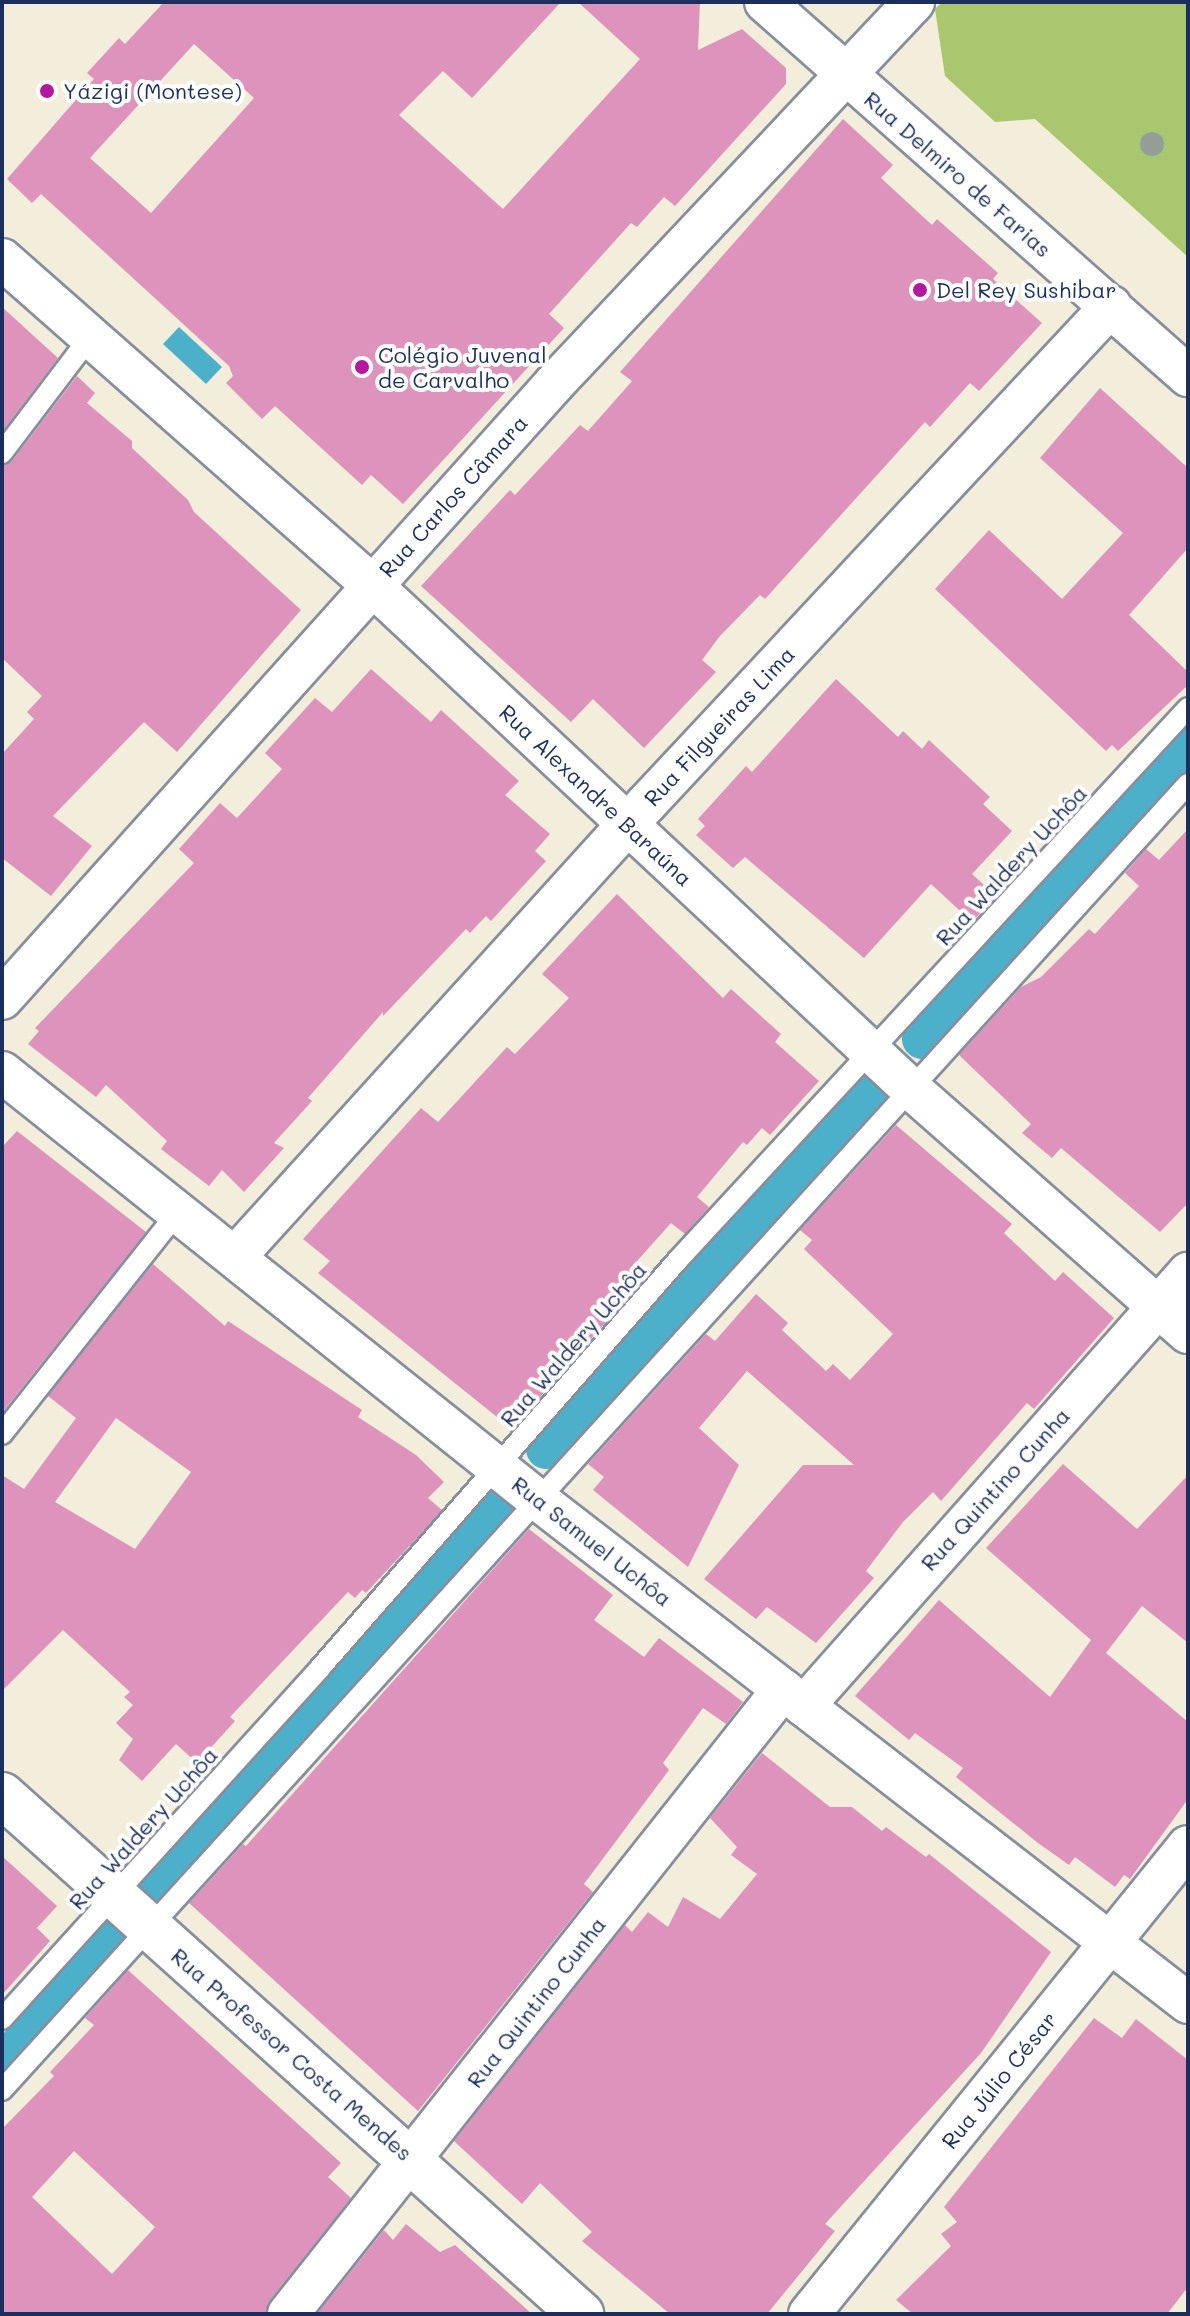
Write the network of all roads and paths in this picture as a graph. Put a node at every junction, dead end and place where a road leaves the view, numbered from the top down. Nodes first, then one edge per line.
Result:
1 (765, 2) edge
2 (914, 2) edge
3 (846, 76) junction
4 (2, 259) edge
5 (1111, 306) junction
6 (90, 337) junction
7 (1188, 376) edge
8 (2, 453) edge
9 (373, 586) junction
10 (1188, 708) edge
11 (1188, 784) edge
12 (628, 824) junction
13 (2, 999) edge
14 (872, 1053) junction
15 (2, 1072) edge
16 (910, 1088) junction
17 (177, 1213) junction
18 (235, 1257) junction
19 (1188, 1273) edge
20 (1158, 1306) junction
21 (1188, 1333) edge
22 (2, 1434) edge
23 (499, 1468) junction
24 (539, 1500) junction
25 (793, 1698) junction
26 (2, 1795) edge
27 (1188, 1846) edge
28 (114, 1898) junction
29 (149, 1930) junction
30 (1111, 1944) junction
31 (1171, 1979) edge
32 (1188, 2003) edge
33 (2, 2019) edge
34 (2, 2090) edge
35 (412, 2158) junction
36 (288, 2314) edge
37 (581, 2314) edge
38 (809, 2314) edge

1 - 3 street, Rua Delmiro de Farias
2 - 3 street, Rua Carlos Câmara
3 - 5 street, Rua Delmiro de Farias
3 - 9 street, Rua Carlos Câmara
4 - 6 street, Rua Alexandre Baraúna
5 - 7 street, Rua Delmiro de Farias
5 - 12 street, Rua Filgueiras Lima
6 - 8 lane
6 - 9 street, Rua Alexandre Baraúna
9 - 12 street, Rua Alexandre Baraúna
9 - 13 street, Rua Carlos Câmara
10 - 14 lane, Rua Waldery Uchôa
11 - 16 lane
12 - 14 street, Rua Alexandre Baraúna
12 - 18 street, Rua Filgueiras Lima
14 - 16 street, Rua Alexandre Baraúna
14 - 23 lane, Rua Waldery Uchôa
15 - 17 street, Rua Samuel Uchôa
16 - 20 street, Rua Alexandre Baraúna
16 - 24 lane
17 - 18 street, Rua Samuel Uchôa
17 - 22 lane
18 - 23 street, Rua Samuel Uchôa
19 - 20 street, Rua Quintino Cunha
20 - 21 street, Rua Alexandre Baraúna
20 - 25 street, Rua Quintino Cunha
23 - 24 street, Rua Samuel Uchôa
23 - 28 lane, Rua Waldery Uchôa
24 - 25 street, Rua Samuel Uchôa
24 - 29 lane
25 - 30 street, Rua Samuel Uchôa
25 - 35 street, Rua Quintino Cunha
26 - 28 street, Rua Professor Costa Mendes
27 - 30 street, Rua Júlio César
28 - 29 street, Rua Professor Costa Mendes
28 - 33 lane, Rua Waldery Uchôa
29 - 34 lane
29 - 35 street, Rua Professor Costa Mendes
30 - 31 street, Rua Samuel Uchôa
30 - 38 street, Rua Júlio César
31 - 32 street, Rua Samuel Uchôa
35 - 36 street, Rua Quintino Cunha
35 - 37 street, Rua Professor Costa Mendes

